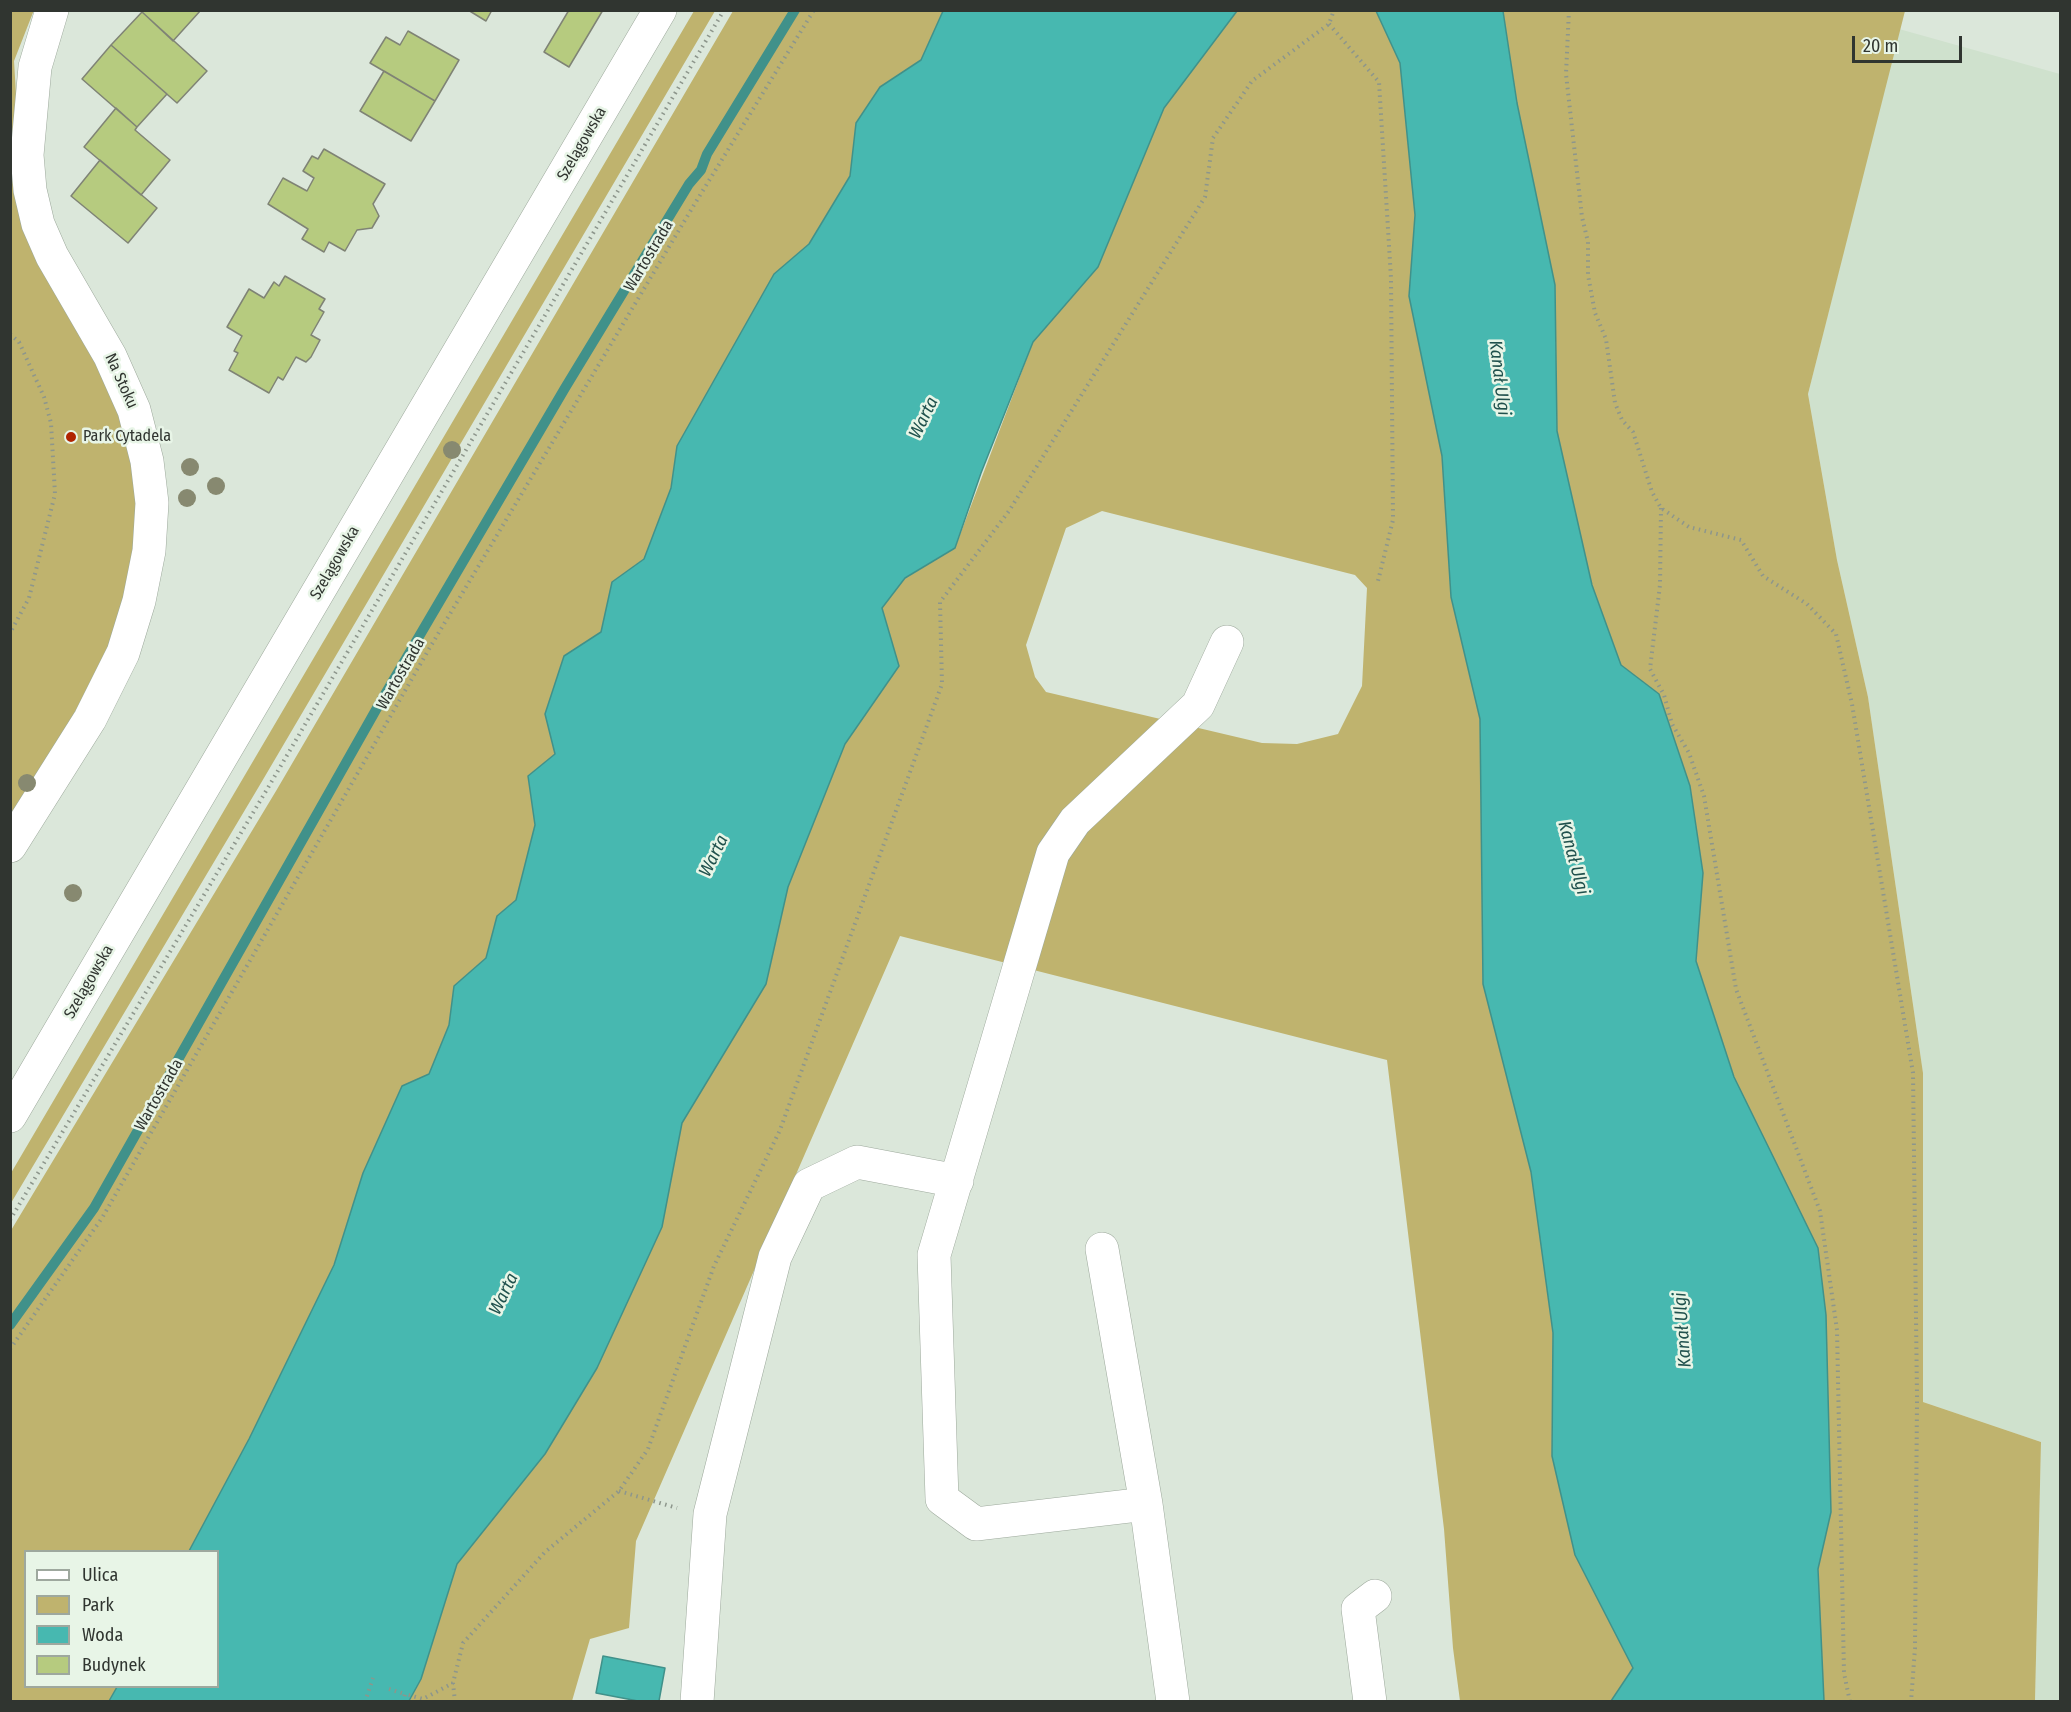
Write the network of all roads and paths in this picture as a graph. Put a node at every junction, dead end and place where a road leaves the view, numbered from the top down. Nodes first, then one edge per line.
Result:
1 (52, 10) edge
2 (660, 10) edge
3 (724, 10) edge
4 (814, 10) edge
5 (1334, 10) edge
6 (1569, 10) edge
7 (1329, 24) junction
8 (10, 334) edge
9 (1661, 508) junction
10 (1378, 581) dead end
11 (10, 633) edge
12 (1227, 642) dead end
13 (10, 846) edge
14 (10, 1116) edge
15 (957, 1180) junction
16 (10, 1220) edge
17 (1102, 1249) dead end
18 (10, 1349) edge
19 (619, 1491) junction
20 (1146, 1504) junction
21 (710, 1514) junction
22 (1375, 1596) dead end
23 (373, 1678) dead end
24 (453, 1683) junction
25 (389, 1689) dead end
26 (405, 1694) junction
27 (365, 1701) edge
28 (403, 1701) edge
29 (455, 1701) edge
30 (697, 1701) edge
31 (1173, 1701) edge
32 (1370, 1701) edge
33 (1850, 1701) edge
34 (1911, 1701) edge

1 - 13 street, Na Stoku
2 - 14 street, Szelągowska
3 - 16 path
4 - 18 path, Wartostrada
5 - 7 path
6 - 9 path
7 - 10 path
7 - 19 path
8 - 11 path
9 - 33 path
9 - 34 path
12 - 15 street
15 - 20 street
15 - 21 street
17 - 20 street
19 - 21 path
19 - 24 path
20 - 31 street
21 - 30 street
22 - 32 street
23 - 27 path
24 - 26 path
24 - 29 path
25 - 26 path
26 - 28 path

